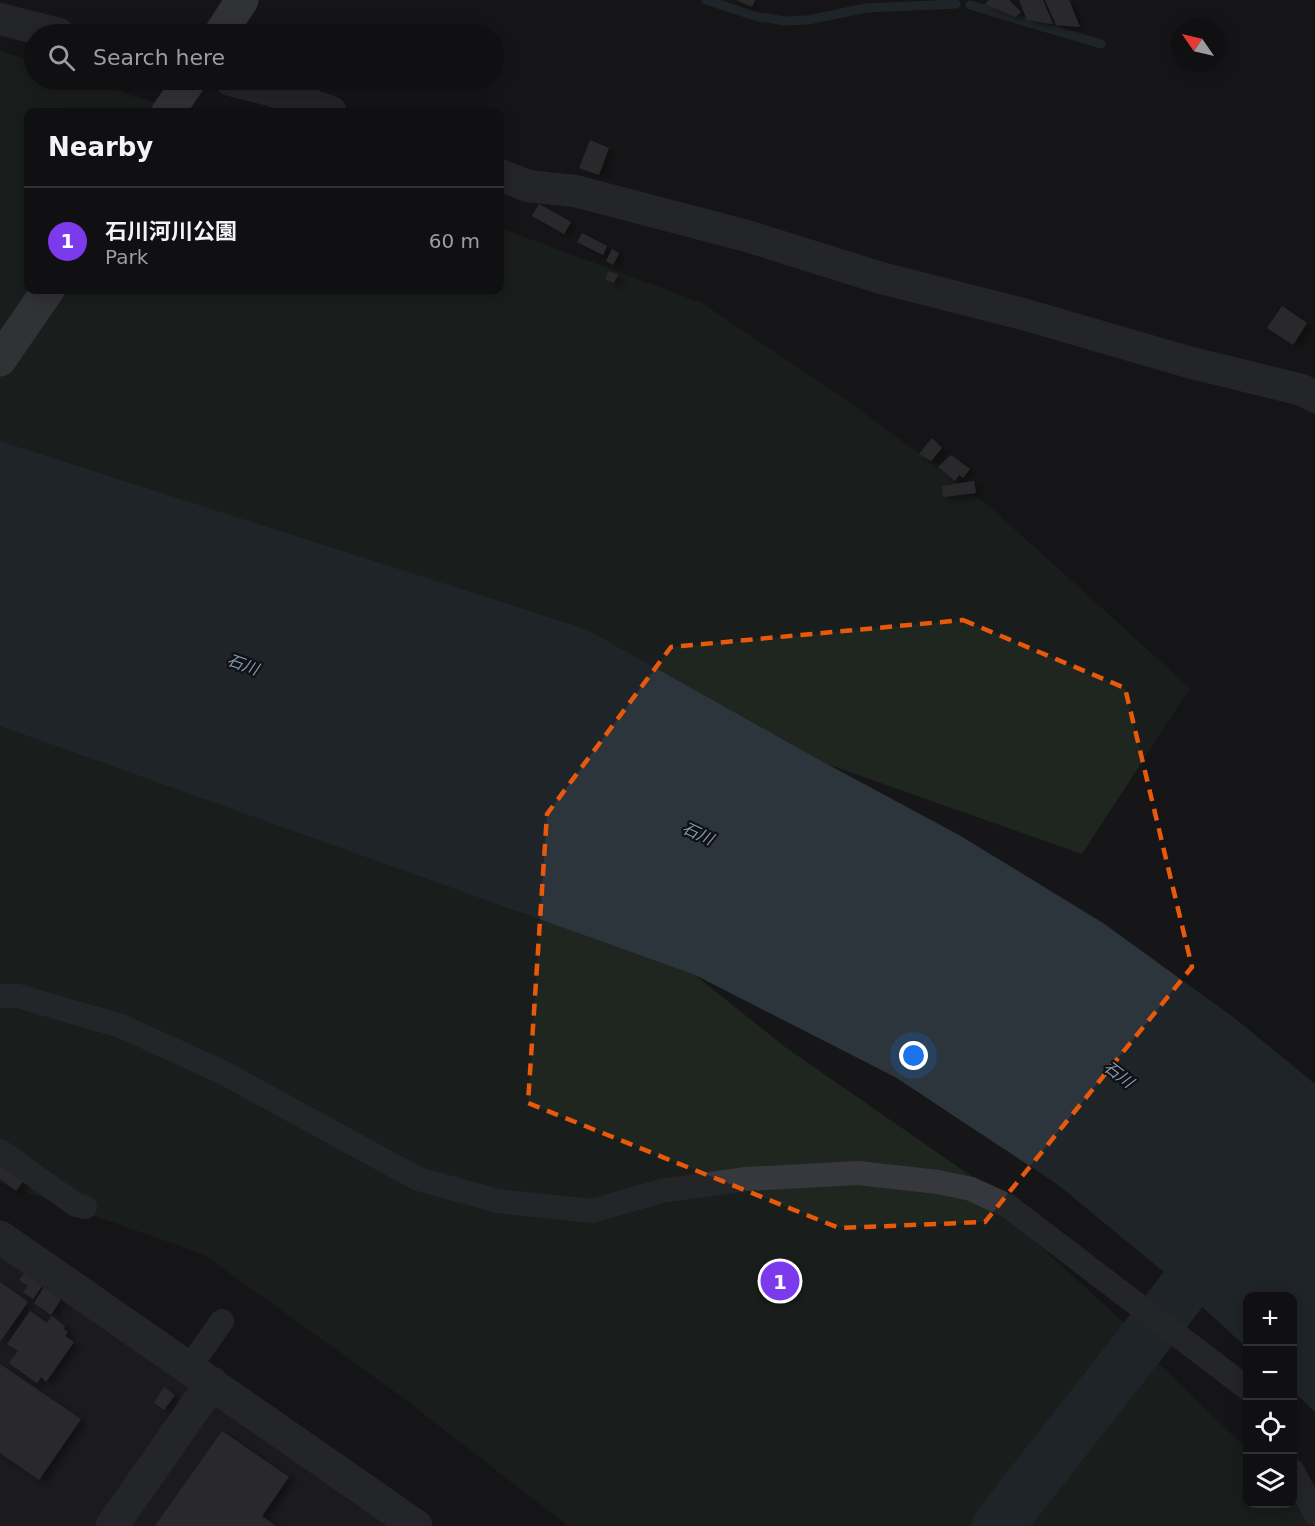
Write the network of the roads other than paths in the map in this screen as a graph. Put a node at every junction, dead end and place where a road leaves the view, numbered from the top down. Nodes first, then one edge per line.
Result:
1 (242, 0) edge
2 (0, 19) edge
3 (226, 24) edge
4 (24, 25) edge
5 (270, 90) edge
6 (320, 108) edge
7 (504, 177) edge
8 (45, 294) edge
9 (0, 360) edge
10 (1315, 397) edge
11 (0, 996) edge
12 (0, 1151) edge
13 (85, 1207) dead end
14 (0, 1237) edge
15 (222, 1321) dead end
16 (200, 1375) junction
17 (1243, 1385) edge
18 (1297, 1478) edge
19 (1315, 1513) edge
20 (112, 1526) edge
21 (416, 1526) edge

1 - 3 main road
2 - 4 street
5 - 6 street
7 - 10 street
8 - 9 main road
11 - 17 street
12 - 13 street
14 - 16 street
15 - 16 street
16 - 20 street
16 - 21 street
18 - 19 street

